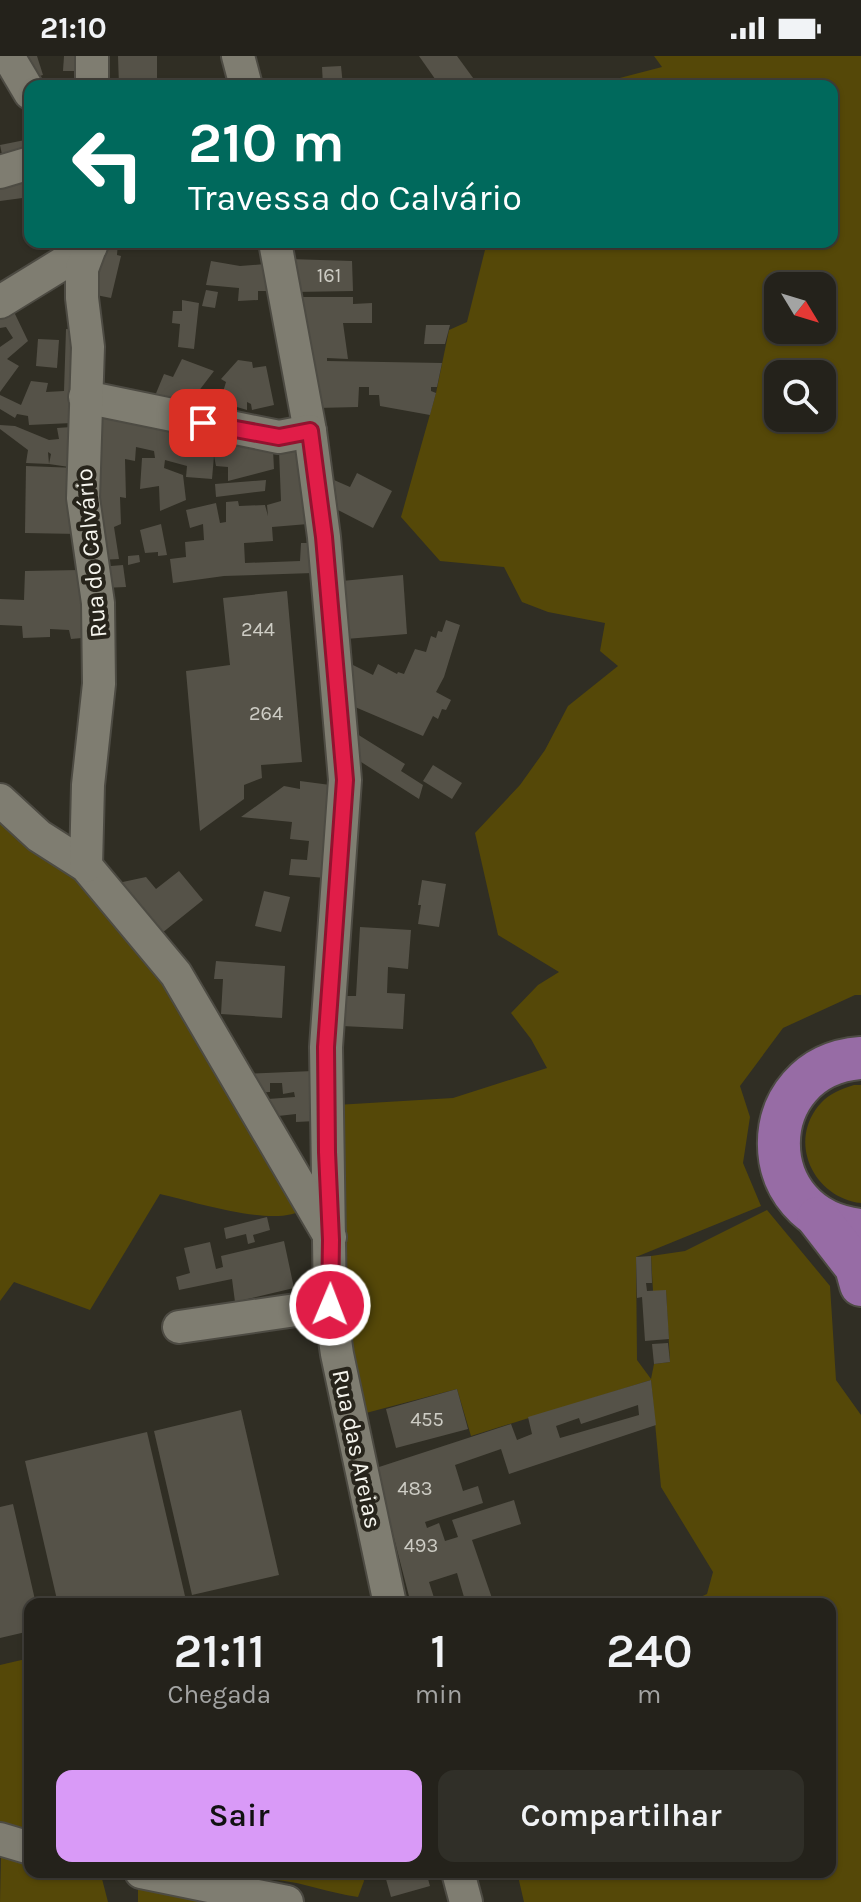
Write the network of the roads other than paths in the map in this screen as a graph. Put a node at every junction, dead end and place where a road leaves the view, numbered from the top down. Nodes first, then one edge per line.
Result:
1 (8, 56) edge
2 (92, 56) edge
3 (238, 56) edge
4 (92, 80) edge
5 (244, 80) edge
6 (24, 83) edge
7 (24, 165) edge
8 (0, 172) edge
9 (86, 248) edge
10 (90, 248) edge
11 (276, 248) edge
12 (0, 302) edge
13 (85, 397) junction
14 (310, 431) junction
15 (0, 800) edge
16 (86, 866) junction
17 (861, 1058) edge
18 (818, 1218) junction
19 (861, 1230) edge
20 (331, 1240) junction
21 (861, 1285) edge
22 (330, 1305) junction
23 (179, 1327) dead end
24 (389, 1598) edge
25 (0, 1839) edge
26 (24, 1846) edge
27 (170, 1878) edge
28 (460, 1878) edge
29 (287, 1902) edge
30 (466, 1902) edge

1 - 6 street
2 - 4 street
3 - 5 street
7 - 8 street
9 - 12 street
10 - 13 street, Rua do Calvário
11 - 14 street, Rua das Areias
13 - 14 street
13 - 16 street, Rua do Calvário
14 - 20 street, Rua das Areias
15 - 16 street
16 - 20 street
17 - 18 main road
18 - 19 main road
18 - 21 main road
20 - 22 street, Rua das Areias
22 - 23 street
22 - 24 street, Rua das Areias
25 - 26 street
27 - 29 street
28 - 30 street

